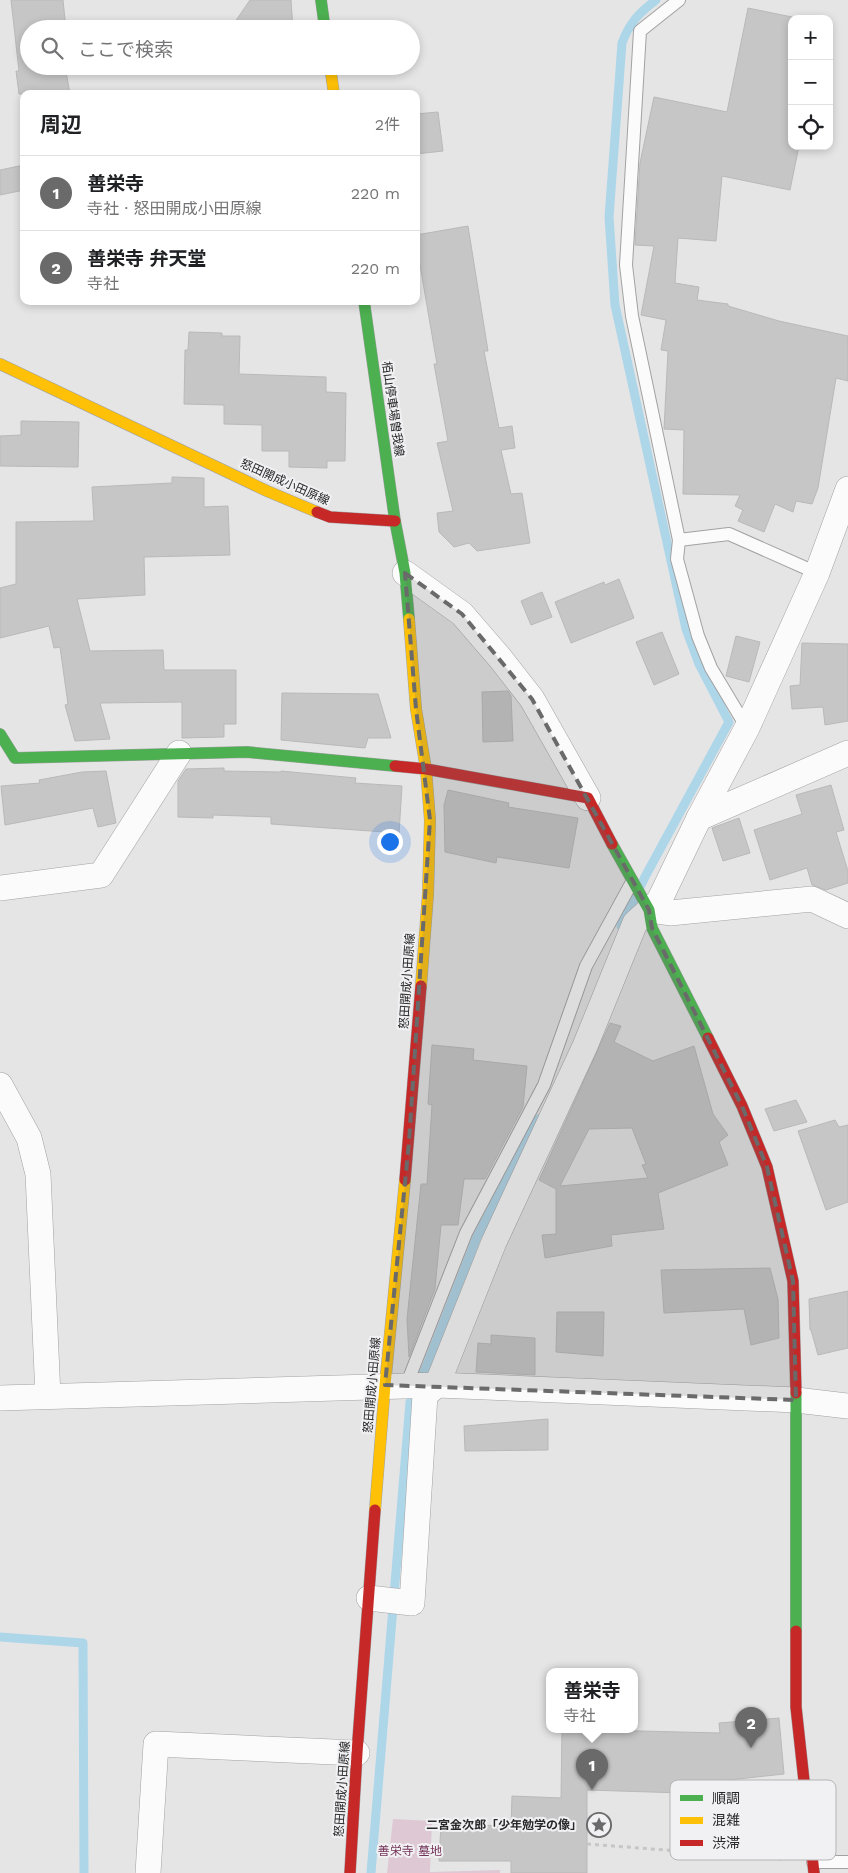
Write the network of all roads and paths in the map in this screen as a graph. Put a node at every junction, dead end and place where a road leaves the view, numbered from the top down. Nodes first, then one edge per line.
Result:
1 (321, 0) edge
2 (679, 0) edge
3 (324, 20) edge
4 (331, 75) edge
5 (333, 90) edge
6 (365, 305) edge
7 (0, 364) edge
8 (848, 489) edge
9 (395, 521) junction
10 (679, 540) junction
11 (405, 573) junction
12 (817, 573) junction
13 (747, 728) junction
14 (0, 734) edge
15 (179, 753) junction
16 (848, 753) edge
17 (426, 769) junction
18 (588, 798) junction
19 (699, 818) junction
20 (633, 883) junction
21 (0, 888) edge
22 (648, 908) junction
23 (848, 916) edge
24 (0, 1085) edge
25 (400, 1385) junction
26 (435, 1385) junction
27 (48, 1396) junction
28 (0, 1398) edge
29 (796, 1400) junction
30 (848, 1406) edge
31 (369, 1598) junction
32 (357, 1753) junction
33 (804, 1780) edge
34 (587, 1844) dead end
35 (670, 1852) edge
36 (745, 1860) edge
37 (848, 1862) edge
38 (814, 1867) edge
39 (148, 1873) edge
40 (350, 1873) edge

1 - 3 main road
2 - 10 lane
4 - 5 main road
6 - 9 main road, 栢山停車場曽我線
7 - 9 main road, 怒田開成小田原線
8 - 12 street
9 - 11 main road, 怒田開成小田原線
10 - 12 lane
10 - 13 lane
11 - 17 main road, 怒田開成小田原線
11 - 18 street
12 - 13 street
13 - 19 street
14 - 15 main road
15 - 17 main road
15 - 21 street
16 - 19 street
17 - 18 main road
17 - 25 main road, 怒田開成小田原線
18 - 20 main road
19 - 22 street
20 - 22 main road
20 - 25 lane
22 - 23 street
22 - 26 street
22 - 29 main road
24 - 27 street
25 - 26 street
25 - 27 street
25 - 31 main road, 怒田開成小田原線
26 - 29 street
26 - 31 street
27 - 28 street
29 - 30 street
29 - 33 main road
31 - 32 main road, 怒田開成小田原線
32 - 39 street
32 - 40 main road, 怒田開成小田原線
34 - 35 path
36 - 38 path
37 - 38 lane

